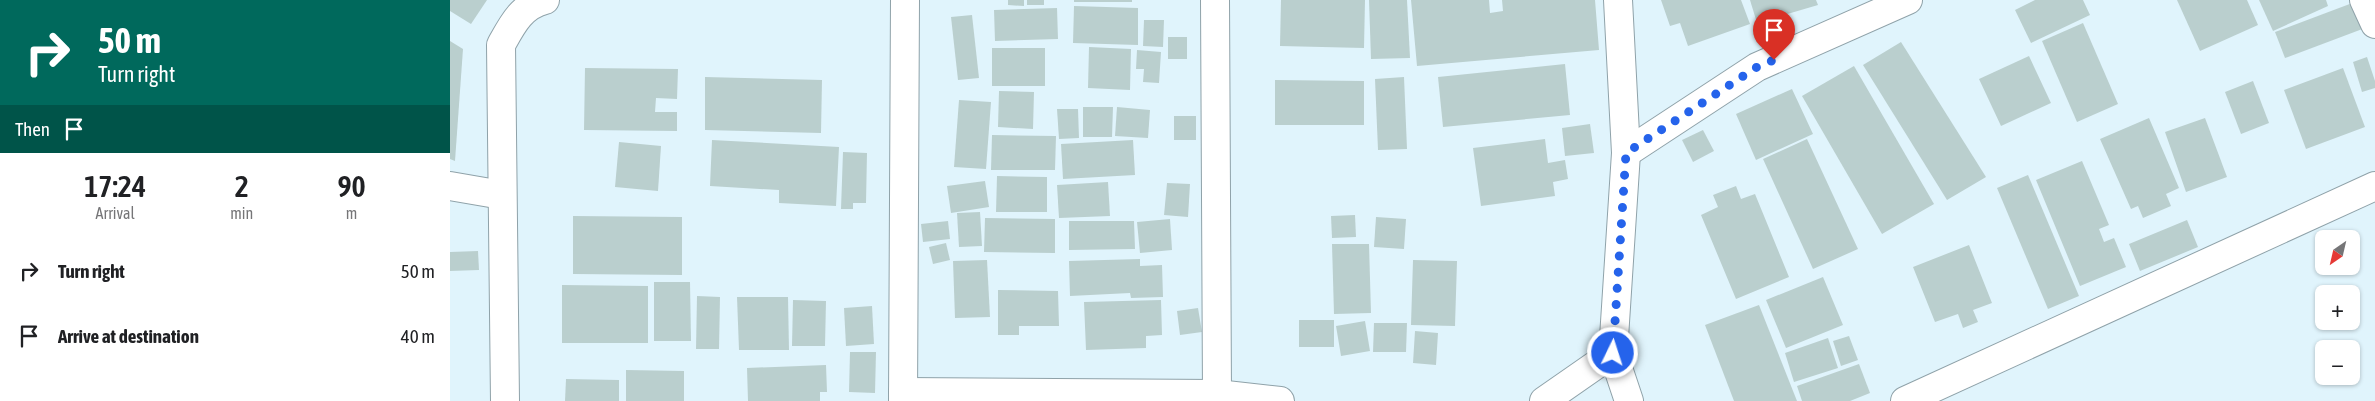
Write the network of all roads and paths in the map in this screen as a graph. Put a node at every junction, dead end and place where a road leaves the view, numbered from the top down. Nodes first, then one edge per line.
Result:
1 (545, 0) edge
2 (905, 0) edge
3 (1216, 0) edge
4 (1618, 0) edge
5 (1908, 0) edge
6 (2364, 0) edge
7 (2375, 24) edge
8 (1626, 153) junction
9 (450, 186) edge
10 (2375, 186) edge
11 (502, 195) junction
12 (1613, 353) junction
13 (1217, 394) junction
14 (903, 397) edge
15 (505, 401) edge
16 (1280, 401) edge
17 (1544, 401) edge
18 (1629, 401) edge
19 (1905, 401) edge

1 - 11 street
2 - 14 street
3 - 13 street
4 - 8 street
5 - 8 street
6 - 7 street
8 - 12 street
9 - 11 street
10 - 19 street
11 - 15 street
12 - 17 street
12 - 18 street
13 - 14 street
13 - 16 street

